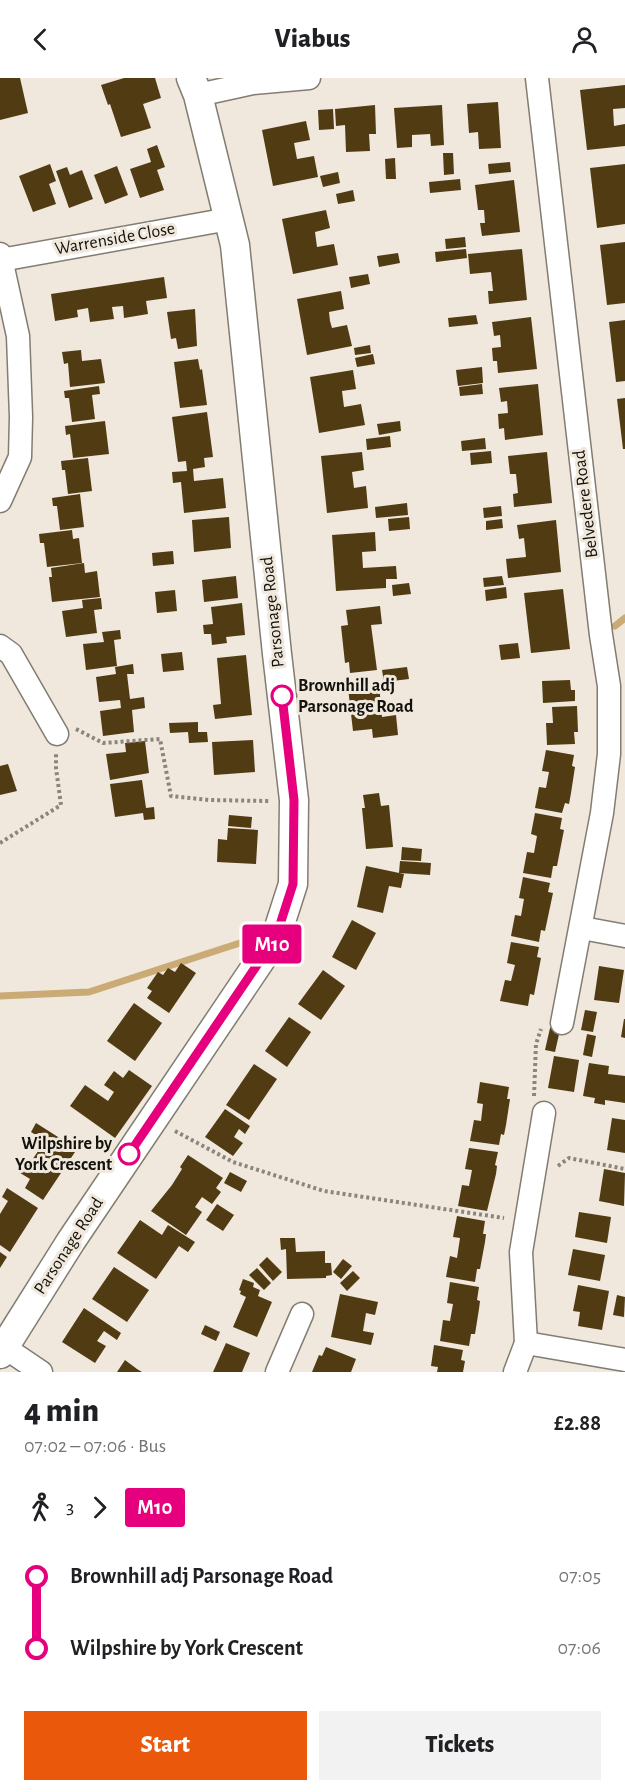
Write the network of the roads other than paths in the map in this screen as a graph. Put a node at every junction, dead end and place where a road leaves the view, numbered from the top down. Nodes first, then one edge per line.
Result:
1 (309, 78) edge
2 (537, 78) edge
3 (194, 87) edge
4 (229, 219) junction
5 (1, 257) edge
6 (0, 501) edge
7 (0, 646) edge
8 (57, 734) road end
9 (582, 928) junction
10 (625, 936) edge
11 (562, 1023) road end
12 (544, 1113) road end
13 (302, 1314) dead end
14 (526, 1343) junction
15 (2, 1351) edge
16 (625, 1360) edge
17 (41, 1372) edge
18 (277, 1372) edge
19 (516, 1372) edge

1 - 3 street
2 - 9 street, Belvedere Road
3 - 4 street, Parsonage Road
4 - 5 street, Warrenside Close
4 - 15 street, Parsonage Road
5 - 6 street, Warrenside Close
7 - 8 street
9 - 10 street
9 - 11 street, Belvedere Road
12 - 14 street
13 - 18 street
14 - 16 street
14 - 19 street
15 - 17 street

